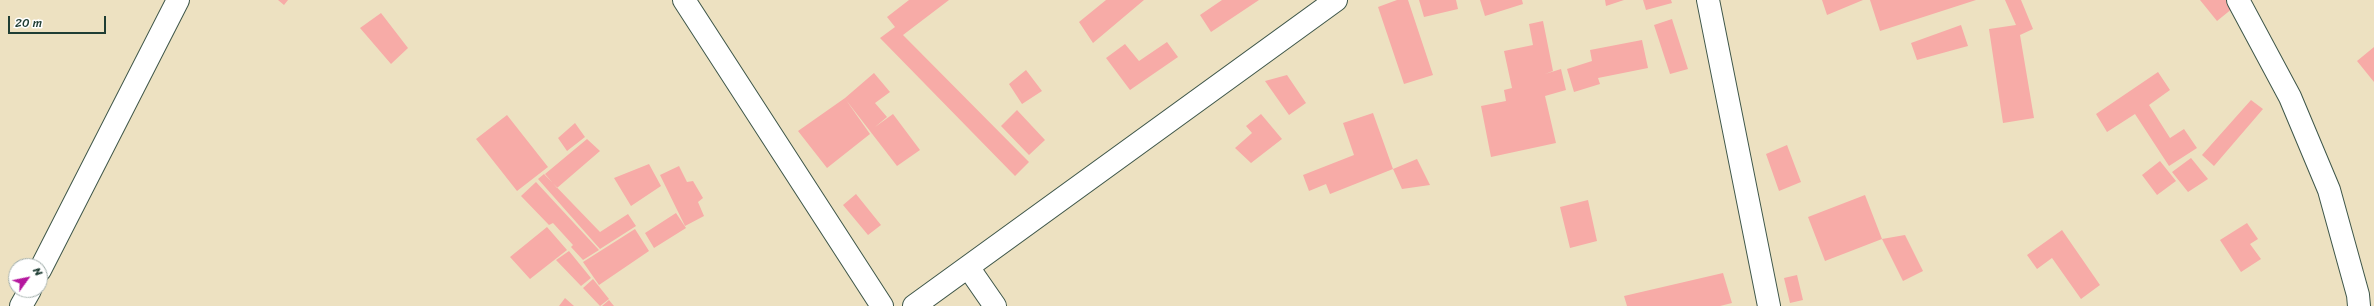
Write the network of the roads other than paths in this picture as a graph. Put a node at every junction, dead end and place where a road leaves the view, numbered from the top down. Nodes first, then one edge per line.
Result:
1 (178, 0) edge
2 (684, 0) edge
3 (1336, 0) edge
4 (1708, 0) edge
5 (2238, 0) edge
6 (46, 258) edge
7 (968, 267) junction
8 (882, 306) edge
9 (914, 306) edge
10 (995, 306) edge
11 (1769, 306) edge
12 (2359, 306) edge

1 - 6 street
2 - 8 street
3 - 7 street
4 - 11 street
5 - 12 street
7 - 9 street
7 - 10 street

